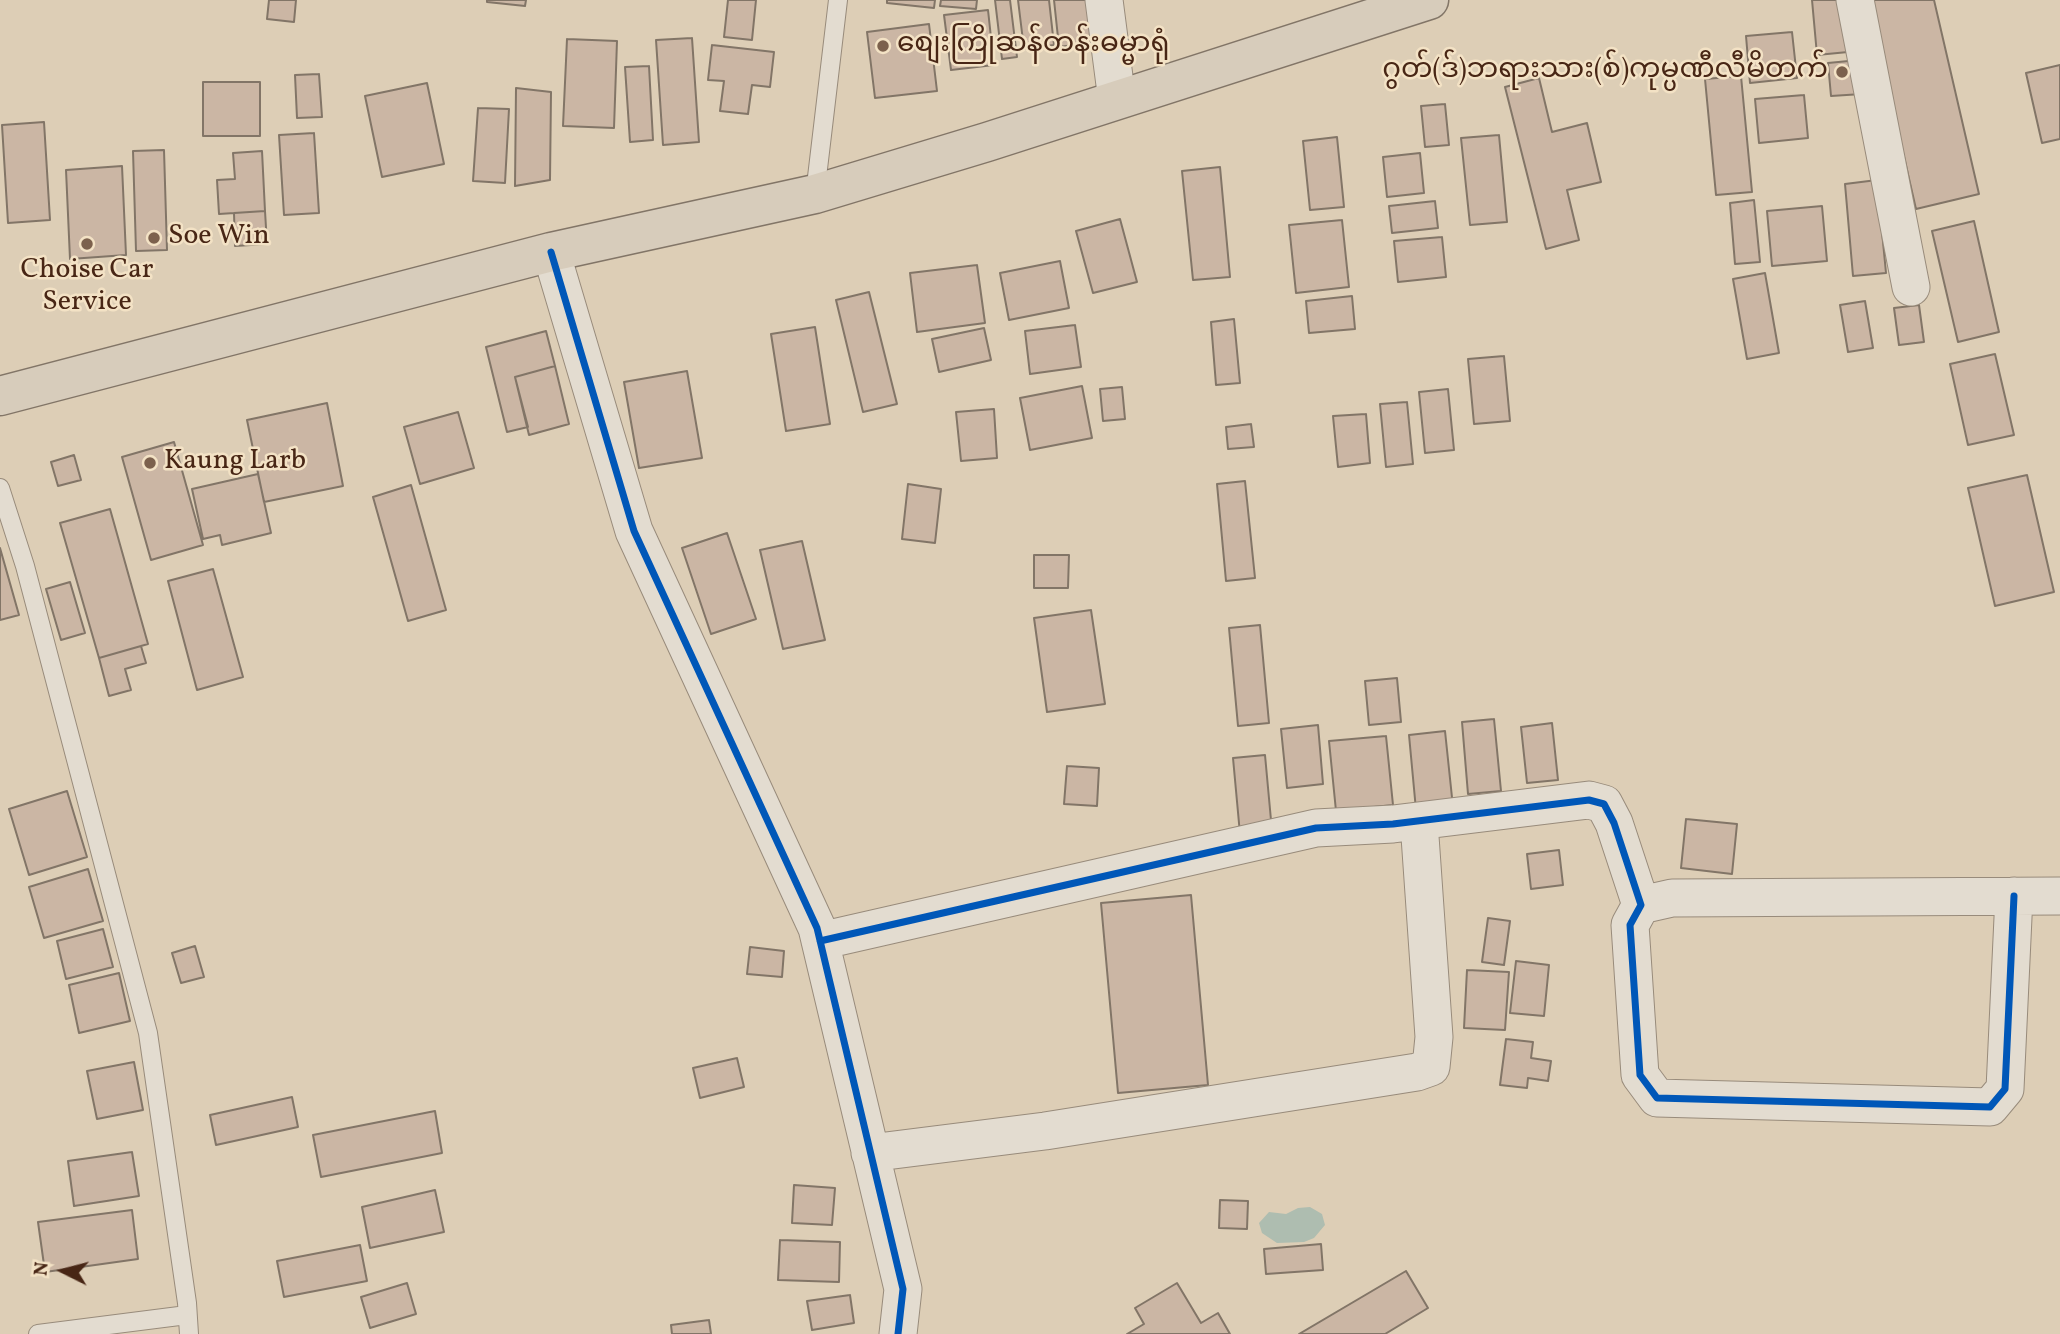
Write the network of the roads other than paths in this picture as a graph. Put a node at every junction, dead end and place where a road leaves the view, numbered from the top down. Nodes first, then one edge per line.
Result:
1 (838, 0) edge
2 (1104, 0) edge
3 (1429, 0) edge
4 (1855, 0) edge
5 (1377, 9) edge
6 (1117, 100) junction
7 (815, 194) junction
8 (551, 252) junction
9 (1911, 287) dead end
10 (0, 397) edge
11 (0, 488) edge
12 (1419, 821) junction
13 (2014, 896) junction
14 (2060, 896) edge
15 (1641, 905) junction
16 (820, 941) junction
17 (870, 1153) junction
18 (187, 1315) junction
19 (38, 1334) edge
20 (189, 1334) edge
21 (898, 1334) edge

1 - 7 lane
2 - 6 street
3 - 5 highway
4 - 9 street
5 - 6 highway
6 - 7 highway
7 - 8 highway
8 - 10 highway
8 - 16 street
11 - 18 lane
12 - 15 street
12 - 16 street
12 - 17 street
13 - 14 street
13 - 15 street
13 - 15 street
16 - 17 street
17 - 21 street
18 - 19 lane
18 - 20 lane

